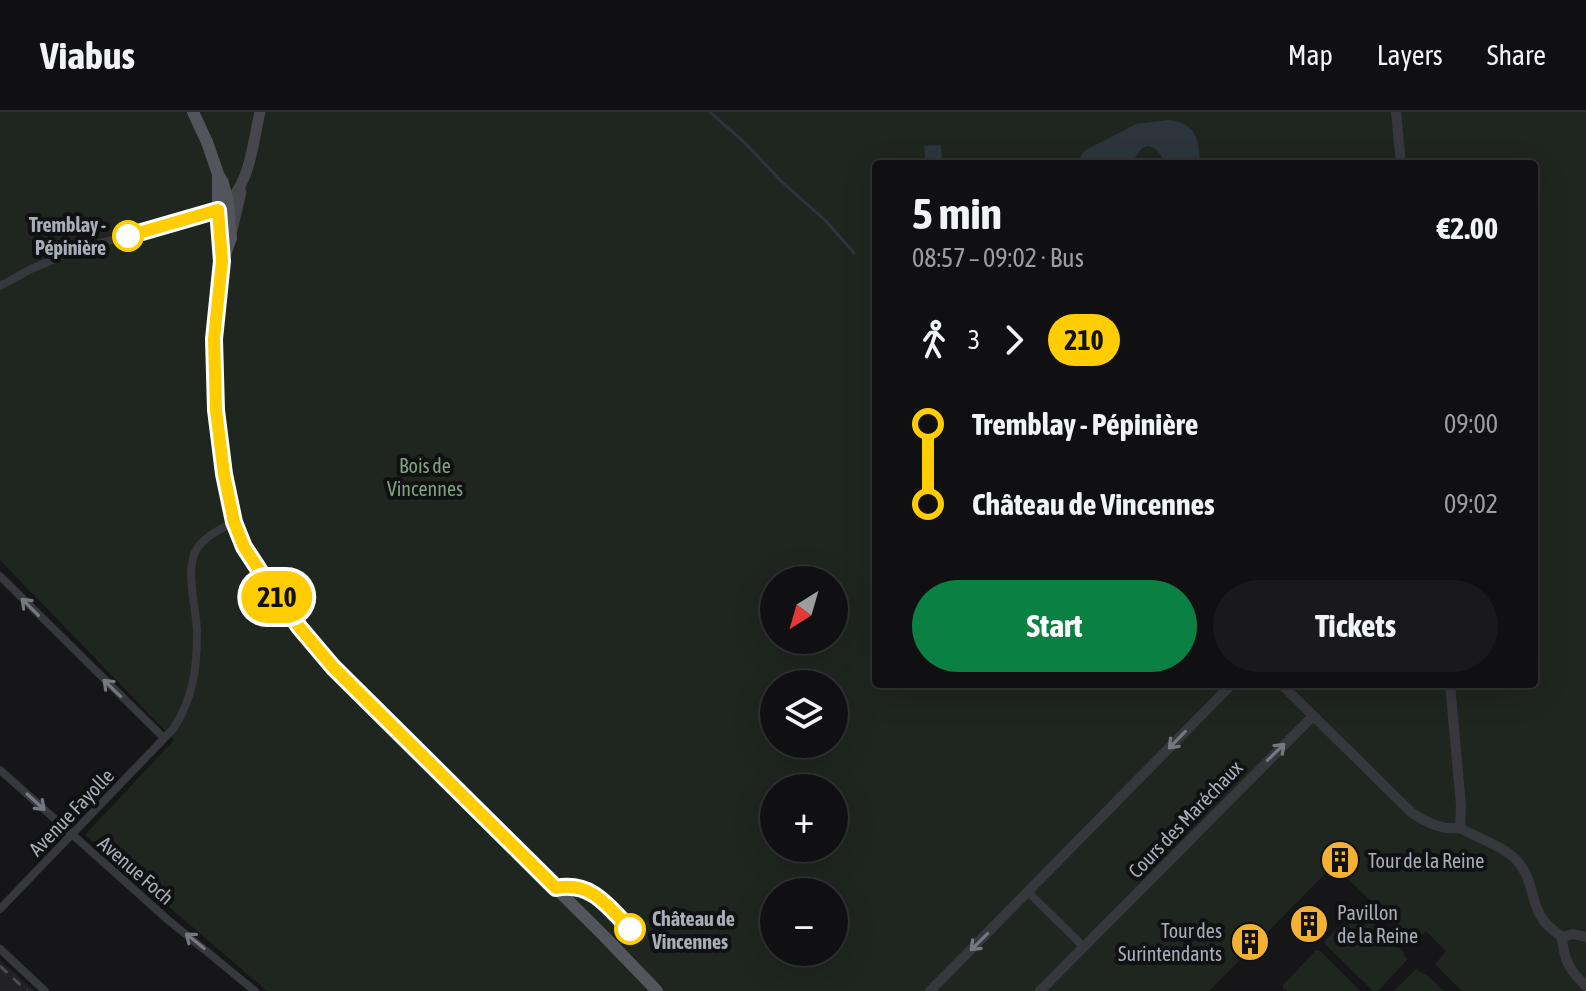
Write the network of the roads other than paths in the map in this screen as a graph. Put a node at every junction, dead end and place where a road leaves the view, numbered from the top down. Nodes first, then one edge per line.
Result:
1 (193, 112) edge
2 (260, 112) edge
3 (1396, 112) edge
4 (1401, 160) edge
5 (242, 185) junction
6 (223, 207) junction
7 (231, 238) junction
8 (222, 261) junction
9 (0, 286) edge
10 (234, 522) junction
11 (0, 576) edge
12 (1228, 688) edge
13 (1285, 688) edge
14 (1450, 688) edge
15 (1313, 716) junction
16 (164, 738) junction
17 (0, 770) edge
18 (1460, 828) junction
19 (72, 835) junction
20 (1028, 892) junction
21 (0, 909) edge
22 (1562, 937) junction
23 (1586, 937) edge
24 (1084, 947) junction
25 (0, 949) edge
26 (1586, 986) edge
27 (45, 991) edge
28 (255, 991) edge
29 (657, 991) edge
30 (930, 991) edge
31 (1040, 991) edge

1 - 6 main road
2 - 5 main road
3 - 4 street
5 - 6 main road
5 - 7 main road
6 - 7 main road
6 - 8 main road
6 - 9 street
7 - 8 main road
8 - 10 main road
10 - 16 street, Avenue Fayolle
10 - 29 main road
16 -> 11 street
12 -> 20 street
13 - 15 street
14 - 18 street
15 - 18 street
24 -> 15 street, Cours des Maréchaux
16 - 19 street, Avenue Fayolle
17 -> 19 street, Avenue Foch
18 - 22 street
19 - 21 street, Avenue Fayolle
28 -> 19 street, Avenue Foch
20 - 24 street
20 -> 30 street
22 - 23 street
22 - 26 street
24 - 31 street, Cours des Maréchaux
25 - 27 street

